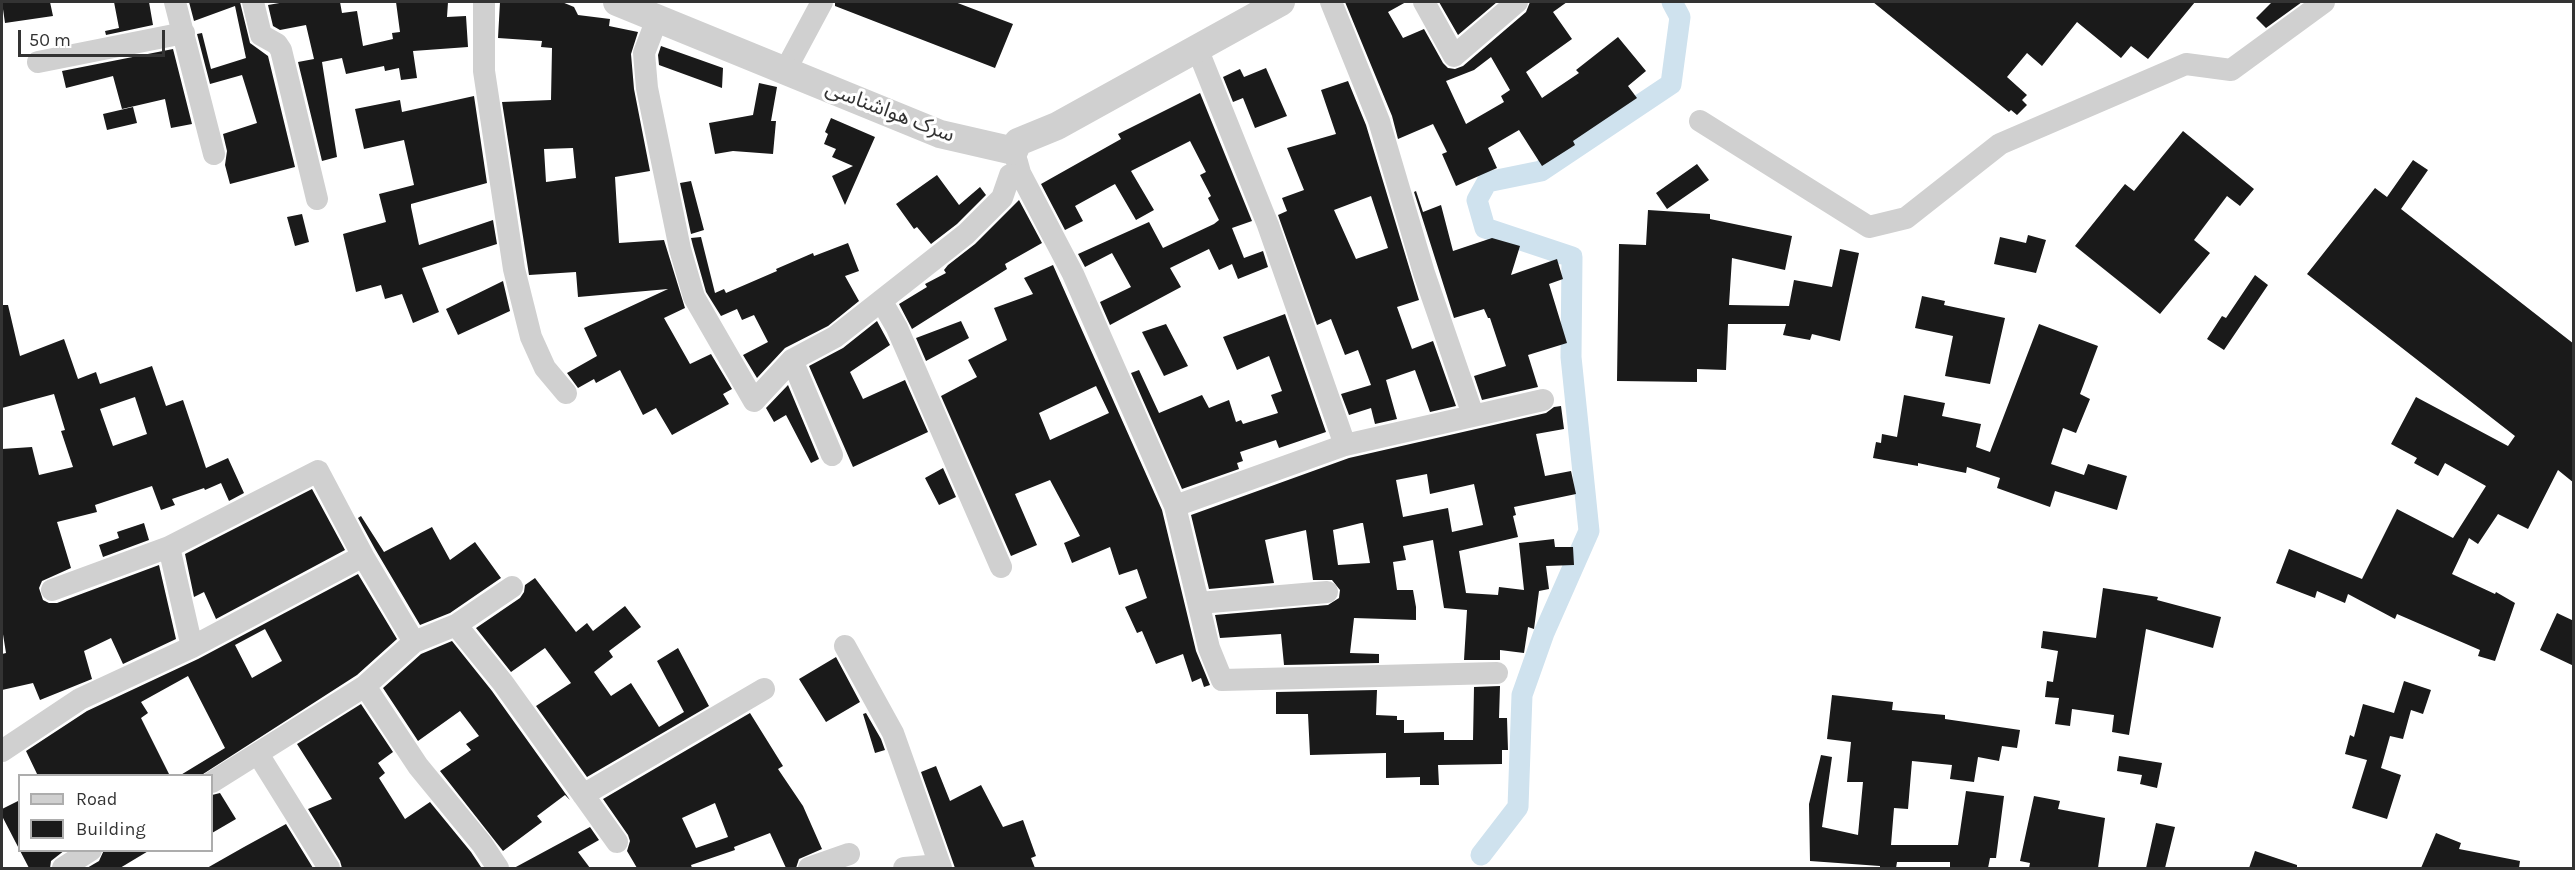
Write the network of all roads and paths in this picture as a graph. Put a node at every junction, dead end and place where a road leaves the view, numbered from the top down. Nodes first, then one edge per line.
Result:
1 (175, 2) edge
2 (252, 2) edge
3 (484, 2) edge
4 (617, 2) edge
5 (822, 2) edge
6 (1281, 2) edge
7 (1331, 2) edge
8 (1424, 2) edge
9 (1517, 2) edge
10 (2325, 2) edge
11 (657, 19) junction
12 (183, 33) junction
13 (1197, 48) junction
14 (38, 62) dead end
15 (785, 71) junction
16 (1700, 121) dead end
17 (214, 154) dead end
18 (1017, 162) junction
19 (318, 199) dead end
20 (882, 302) junction
21 (792, 360) junction
22 (566, 393) dead end
23 (1543, 400) dead end
24 (1473, 415) junction
25 (1345, 446) junction
26 (832, 455) dead end
27 (1175, 506) junction
28 (169, 548) junction
29 (363, 556) junction
30 (1001, 567) dead end
31 (512, 587) dead end
32 (52, 590) dead end
33 (1326, 592) dead end
34 (1199, 603) junction
35 (456, 625) junction
36 (414, 642) junction
37 (845, 646) dead end
38 (192, 647) junction
39 (1497, 673) dead end
40 (365, 686) junction
41 (764, 688) dead end
42 (2, 751) edge
43 (258, 754) junction
44 (213, 781) edge
45 (583, 795) junction
46 (617, 842) dead end
47 (88, 852) edge
48 (849, 854) dead end
49 (940, 867) edge
50 (63, 868) edge
51 (329, 868) edge
52 (498, 868) edge
53 (809, 868) edge
54 (904, 868) edge

1 - 12 street
2 - 19 street
3 - 22 street
4 - 11 street, سرک هواشناسی
5 - 15 street
6 - 13 street
7 - 24 street
8 - 9 street
10 - 16 street
11 - 15 street, سرک هواشناسی
11 - 21 street
12 - 14 street
12 - 17 street
13 - 18 street
13 - 25 street
15 - 18 street, سرک هواشناسی
18 - 20 street
18 - 27 street
20 - 21 street
20 - 30 street
21 - 26 street
23 - 24 street
24 - 25 street
25 - 27 street
27 - 34 street
28 - 29 street
28 - 32 street
28 - 38 street
29 - 36 street
29 - 38 street
31 - 35 street
33 - 34 street
34 - 39 street
35 - 36 street
35 - 45 street
36 - 40 street
37 - 49 street
38 - 42 street
40 - 43 street
40 - 52 street
41 - 45 street
43 - 44 street
43 - 51 street
45 - 46 street
47 - 50 street
48 - 53 street
49 - 54 street

